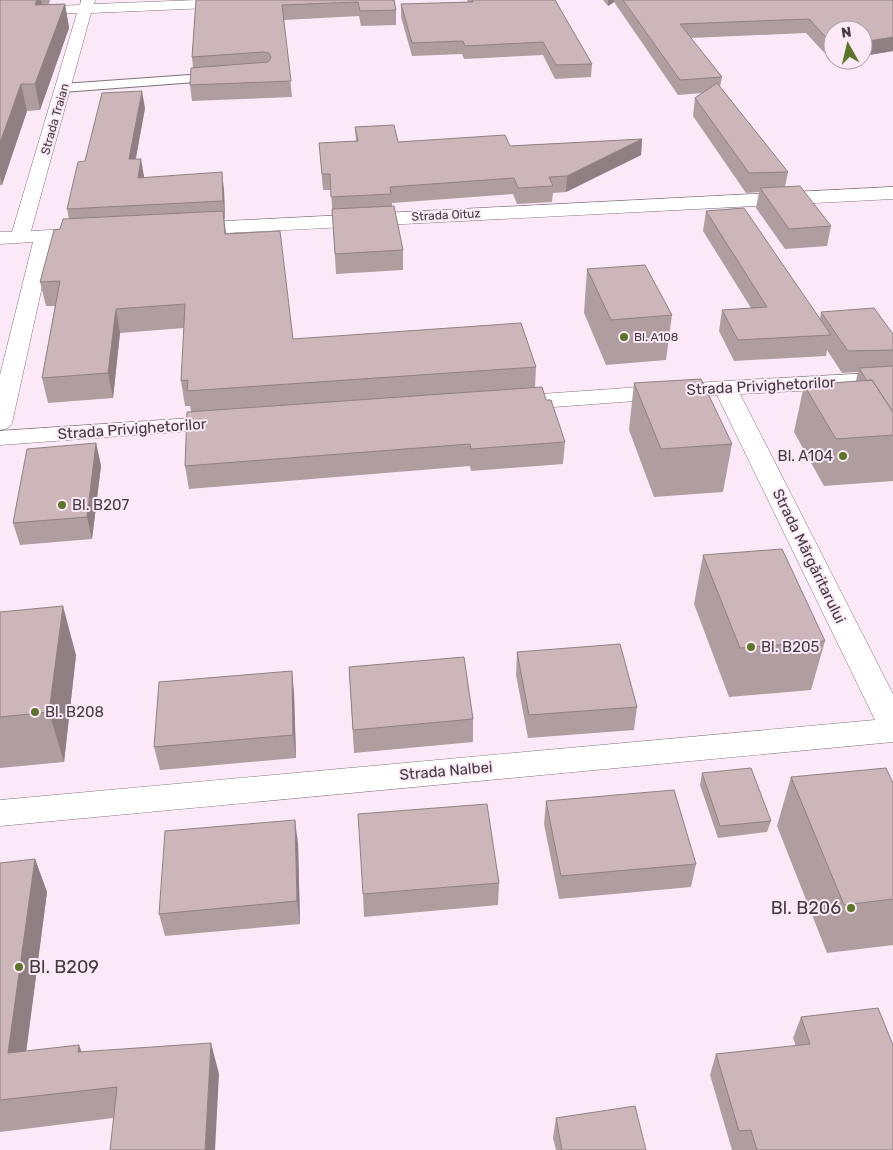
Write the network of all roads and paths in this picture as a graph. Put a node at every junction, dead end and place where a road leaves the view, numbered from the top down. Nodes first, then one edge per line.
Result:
1 (303, 0) edge
2 (87, 4) edge
3 (0, 12) edge
4 (226, 76) edge
5 (64, 88) junction
6 (893, 193) edge
7 (170, 229) edge
8 (111, 232) edge
9 (44, 236) junction
10 (20, 237) junction
11 (0, 238) edge
12 (893, 379) edge
13 (725, 388) junction
14 (487, 404) edge
15 (248, 421) edge
16 (0, 423) edge
17 (0, 438) edge
18 (893, 724) edge
19 (893, 730) edge
20 (0, 814) edge

1 - 2 street
2 - 3 street
2 - 5 street, Strada Traian
4 - 5 lane
5 - 10 street, Strada Traian
6 - 7 street, Strada Oituz
8 - 9 street
9 - 10 street
9 - 16 street
10 - 11 street
12 - 13 street, Strada Privighetorilor
13 - 14 street, Strada Privighetorilor
13 - 18 street, Strada Mărgăritarului
15 - 17 street, Strada Privighetorilor
19 - 20 street, Strada Nalbei

